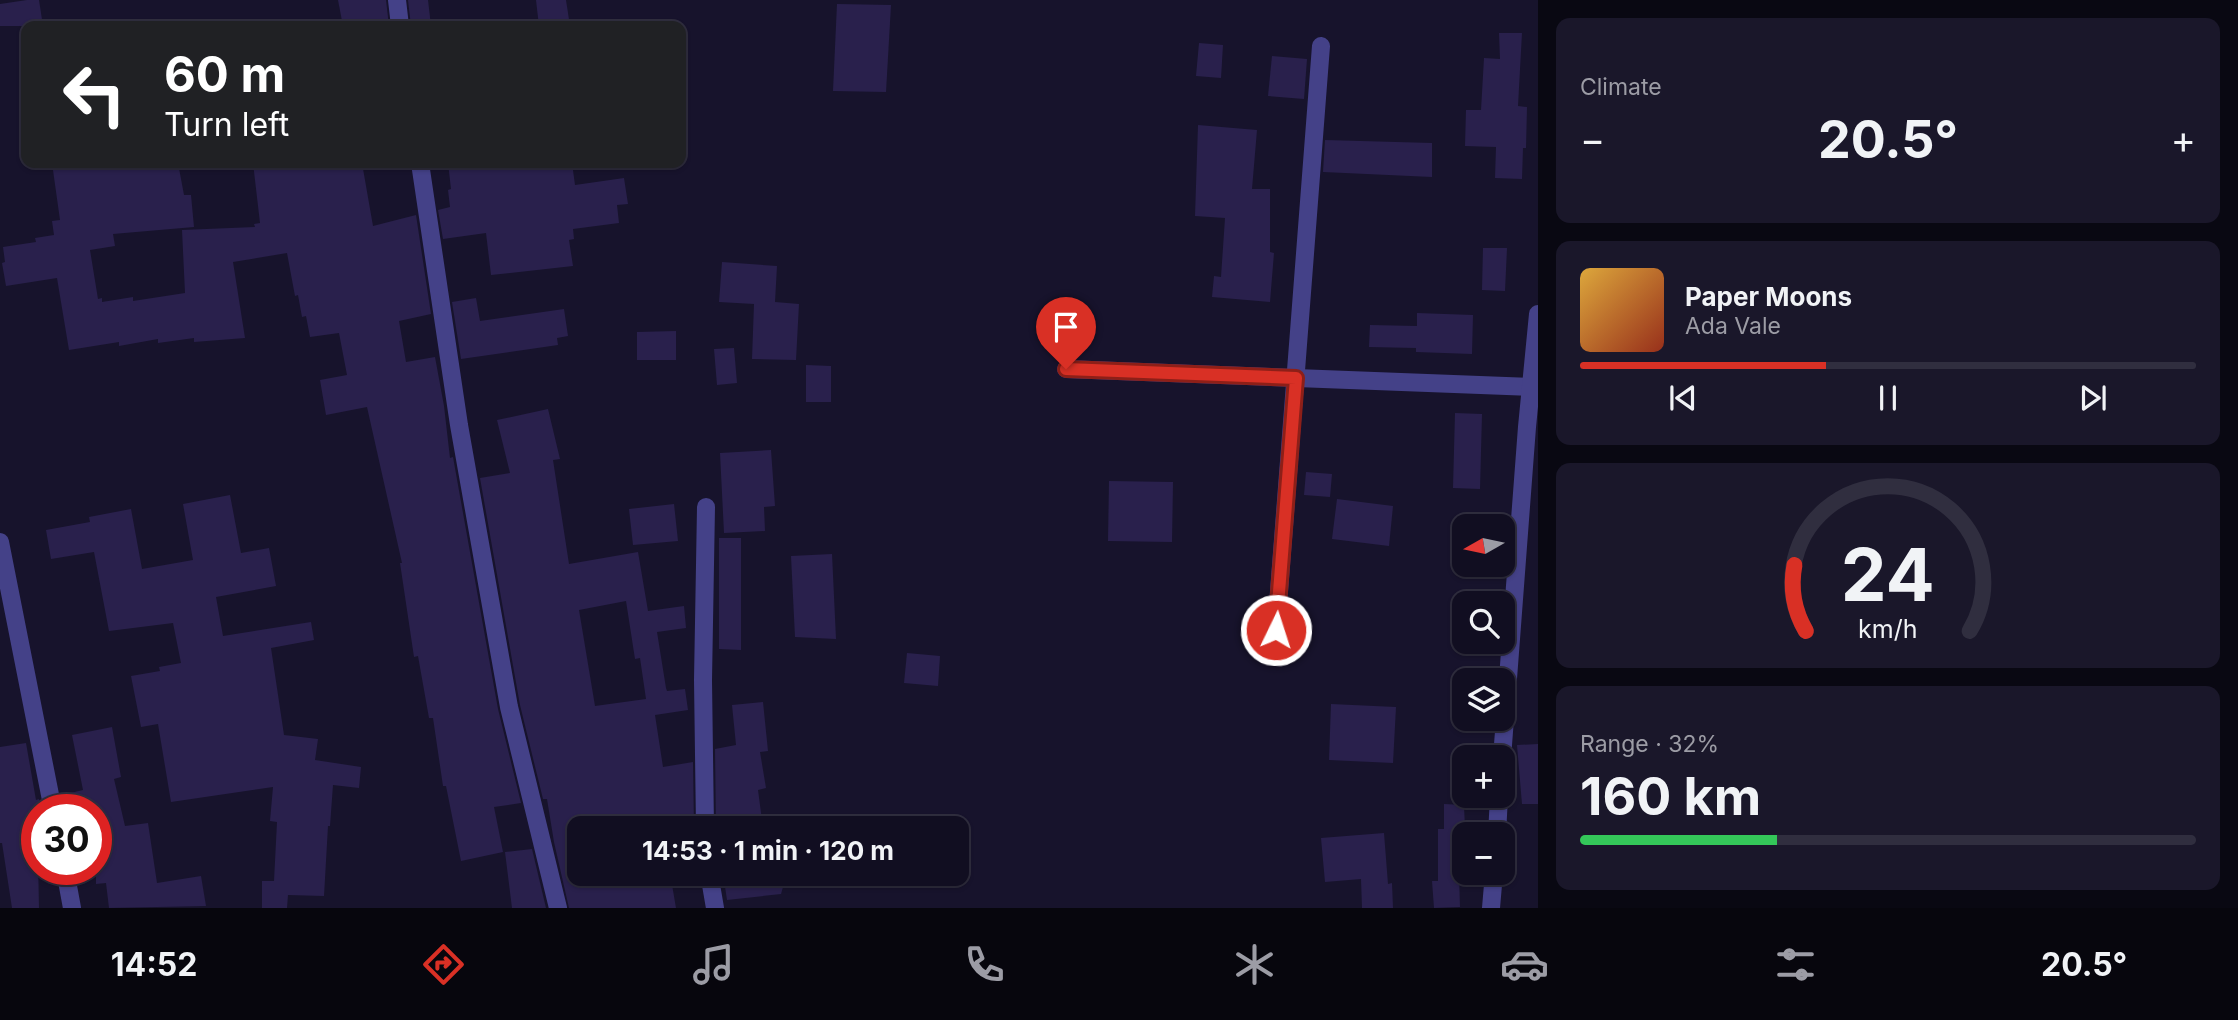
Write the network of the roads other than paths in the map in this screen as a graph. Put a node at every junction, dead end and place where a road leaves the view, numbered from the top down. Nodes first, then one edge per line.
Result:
1 (397, 0) edge
2 (399, 21) edge
3 (1321, 46) dead end
4 (422, 168) edge
5 (1538, 314) edge
6 (1066, 369) dead end
7 (1296, 378) junction
8 (1531, 387) junction
9 (706, 507) dead end
10 (0, 542) edge
11 (1276, 630) dead end
12 (1503, 745) edge
13 (50, 794) edge
14 (705, 816) edge
15 (68, 885) edge
16 (1493, 885) edge
17 (711, 886) edge
18 (72, 908) edge
19 (558, 908) edge
20 (715, 908) edge
21 (1491, 908) edge

1 - 2 street
3 - 7 street
4 - 19 street
5 - 8 street
6 - 7 street
7 - 8 street
7 - 11 street
8 - 12 street
9 - 14 street
10 - 13 street
15 - 18 street
16 - 21 street
17 - 20 street

